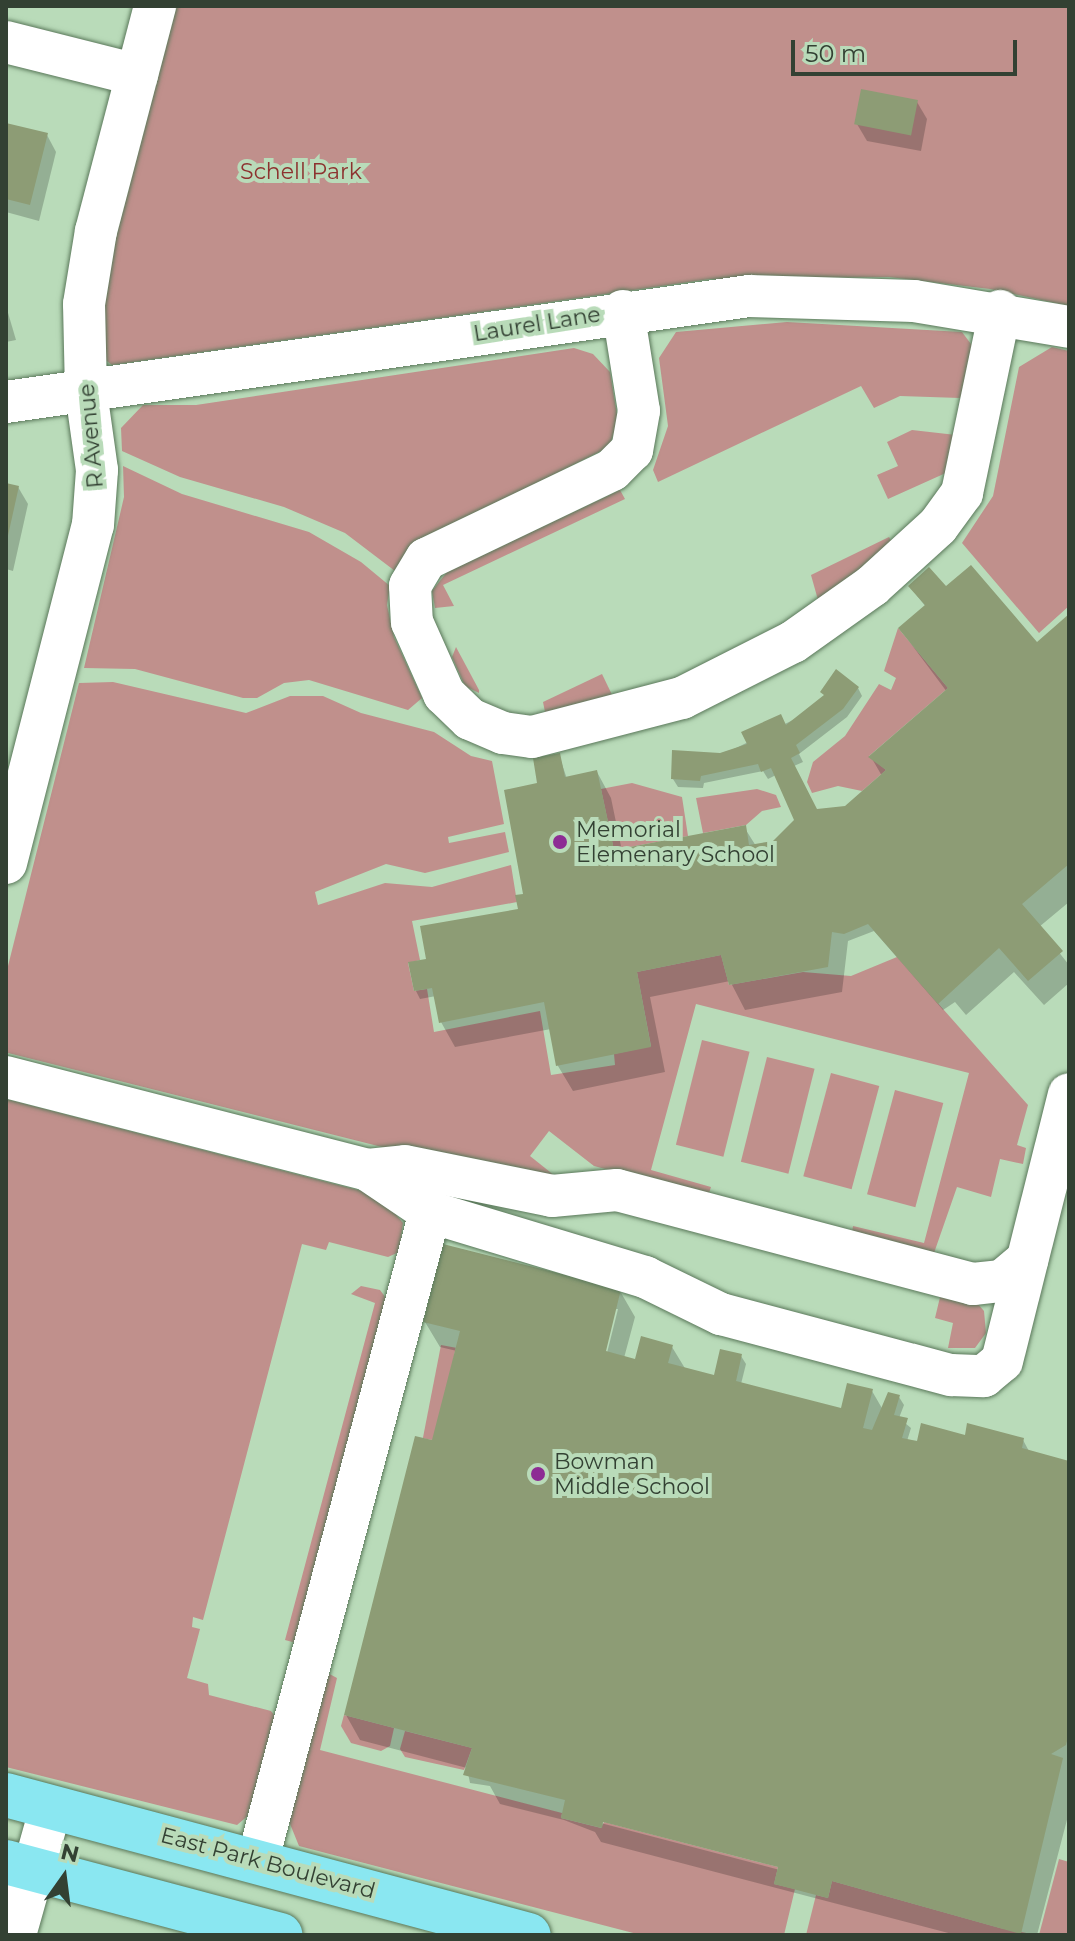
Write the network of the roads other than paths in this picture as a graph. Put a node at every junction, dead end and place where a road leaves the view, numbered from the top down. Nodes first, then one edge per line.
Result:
1 (155, 6) edge
2 (6, 42) edge
3 (137, 75) junction
4 (623, 311) junction
5 (1000, 311) junction
6 (1069, 327) edge
7 (86, 392) junction
8 (6, 402) edge
9 (6, 863) edge
10 (6, 1077) edge
11 (1069, 1094) edge
12 (368, 1170) junction
13 (430, 1212) junction
14 (1027, 1260) junction
15 (6, 1795) edge
16 (51, 1807) junction
17 (258, 1859) junction
18 (20, 1866) edge
19 (15, 1935) edge
20 (280, 1935) edge
21 (529, 1935) edge

1 - 3 street, R Avenue
2 - 3 street
3 - 7 street, R Avenue
4 - 5 street, Laurel Lane
4 - 5 street
4 - 7 street, Laurel Lane
5 - 6 street, Laurel Lane
7 - 8 street, Laurel Lane
7 - 9 street, R Avenue
10 - 12 street
11 - 14 street
12 - 13 street
12 - 14 street
13 - 14 street
13 - 17 street
15 - 16 main road, East Park Boulevard
16 - 17 main road, East Park Boulevard
16 - 18 street
17 - 21 main road, East Park Boulevard
18 - 19 street
18 - 20 main road

